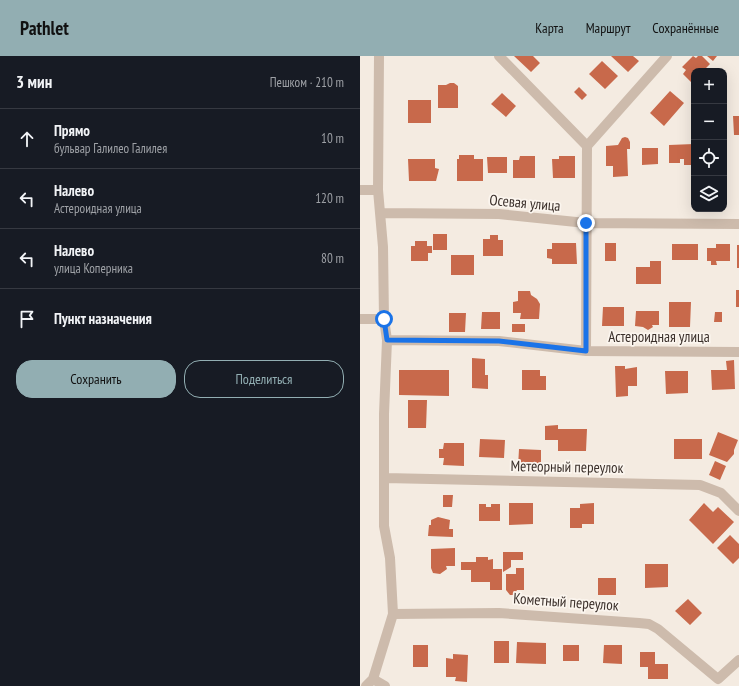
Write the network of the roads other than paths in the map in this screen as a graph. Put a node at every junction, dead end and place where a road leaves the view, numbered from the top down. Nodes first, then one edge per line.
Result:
1 (379, 56) edge
2 (499, 56) edge
3 (667, 56) edge
4 (587, 146) junction
5 (360, 190) edge
6 (378, 190) junction
7 (380, 213) junction
8 (586, 223) junction
9 (739, 224) edge
10 (360, 319) edge
11 (384, 319) junction
12 (387, 340) junction
13 (586, 351) junction
14 (739, 352) edge
15 (385, 478) junction
16 (739, 511) edge
17 (394, 614) junction
18 (739, 660) edge
19 (370, 682) edge
20 (385, 686) edge

1 - 6 street
2 - 4 street
3 - 4 street
4 - 8 street
5 - 6 street
6 - 7 street
7 - 8 street, Осевая улица
7 - 11 street
8 - 9 street, Осевая улица
8 - 13 street
10 - 11 street
11 - 12 street
12 - 13 street, Астероидная улица
12 - 15 street
13 - 14 street, Астероидная улица
15 - 16 street, Метеорный переулок
15 - 17 street
17 - 18 street, Кометный переулок
17 - 19 street
19 - 20 street

